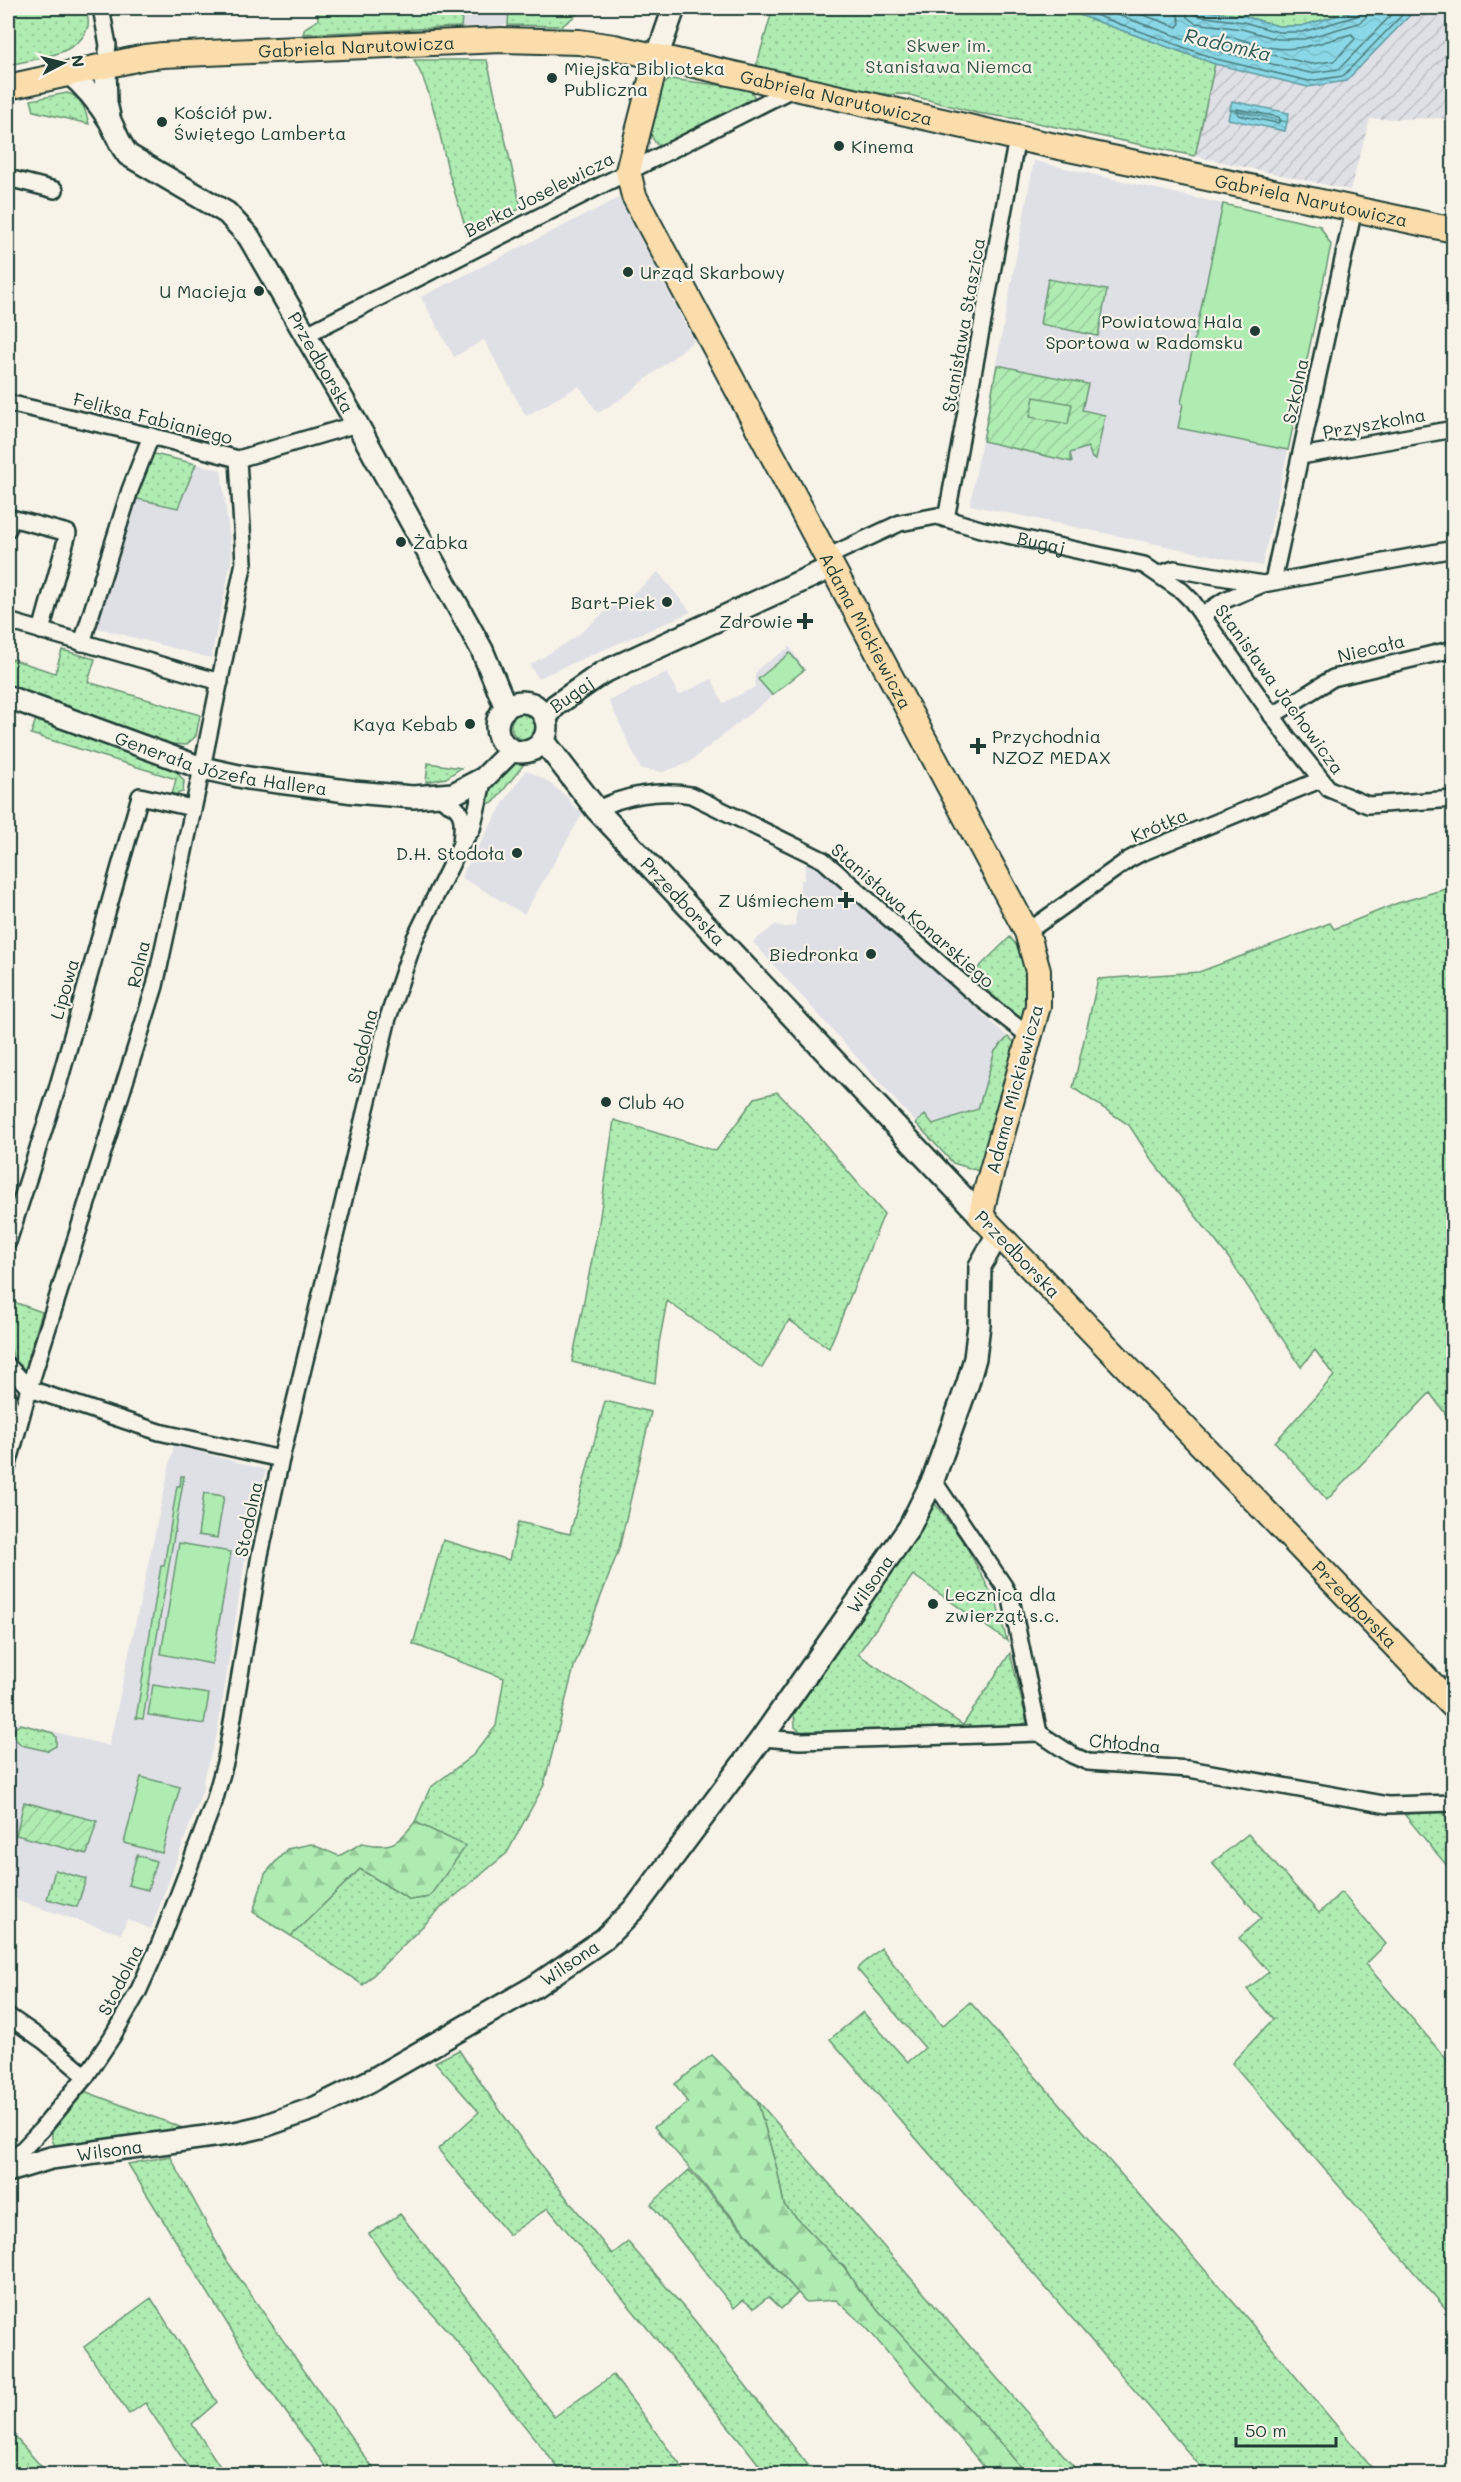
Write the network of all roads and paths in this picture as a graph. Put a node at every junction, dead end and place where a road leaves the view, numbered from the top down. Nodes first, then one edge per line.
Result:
1 (101, 8) edge
2 (674, 8) edge
3 (657, 57) junction
4 (105, 66) junction
5 (69, 73) junction
6 (8, 87) edge
7 (792, 89) junction
8 (111, 123) junction
9 (1017, 138) junction
10 (628, 171) junction
11 (8, 178) edge
12 (55, 190) dead end
13 (1354, 209) junction
14 (1454, 230) edge
15 (305, 335) junction
16 (8, 403) edge
17 (357, 424) junction
18 (1454, 429) edge
19 (151, 436) junction
20 (1301, 456) junction
21 (238, 459) junction
22 (946, 519) junction
23 (8, 529) edge
24 (1454, 549) edge
25 (829, 562) junction
26 (1160, 574) junction
27 (1268, 582) junction
28 (1202, 615) junction
29 (8, 621) edge
30 (42, 632) junction
31 (82, 643) junction
32 (1454, 649) edge
33 (220, 682) junction
34 (8, 697) edge
35 (527, 708) junction
36 (1272, 716) junction
37 (522, 744) junction
38 (202, 768) junction
39 (484, 778) junction
40 (1320, 780) junction
41 (440, 795) junction
42 (1454, 799) edge
43 (591, 803) junction
44 (192, 808) junction
45 (460, 846) junction
46 (1027, 932) junction
47 (1030, 1037) junction
48 (981, 1216) junction
49 (998, 1234) junction
50 (8, 1242) edge
51 (8, 1366) edge
52 (29, 1388) junction
53 (8, 1398) edge
54 (18, 1430) junction
55 (281, 1459) junction
56 (8, 1465) edge
57 (933, 1480) junction
58 (1454, 1707) edge
59 (1040, 1733) junction
60 (762, 1738) junction
61 (1454, 1803) edge
62 (8, 2016) edge
63 (86, 2076) junction
64 (41, 2130) junction
65 (51, 2158) junction
66 (8, 2165) edge
67 (8, 2171) edge

1 - 4 street
2 - 3 street
3 - 4 main road, Gabriela Narutowicza
3 - 7 main road, Gabriela Narutowicza
3 - 10 main road, Adama Mickiewicza
4 - 5 main road, Gabriela Narutowicza
4 - 8 street, Przedborska
5 - 6 main road, Gabriela Narutowicza
5 - 8 street, Przedborska
7 - 9 main road, Gabriela Narutowicza
7 - 10 street, Berka Joselewicza
8 - 15 street, Przedborska
9 - 13 main road, Gabriela Narutowicza
9 - 22 street, Stanisława Staszica
10 - 15 street, Berka Joselewicza
10 - 25 main road, Adama Mickiewicza
11 - 12 street
13 - 14 main road, Gabriela Narutowicza
13 - 20 street, Szkolna
15 - 17 street, Przedborska
16 - 19 street, Feliksa Fabianiego
17 - 21 street, Feliksa Fabianiego
17 - 35 street, Przedborska
18 - 20 street, Przyszkolna
19 - 21 street, Feliksa Fabianiego
19 - 31 street
20 - 27 street, Szkolna
21 - 33 street, Rolna
22 - 25 street, Bugaj
22 - 26 street, Bugaj
23 - 30 street
24 - 27 street, Bugaj
25 - 35 street, Bugaj
25 - 46 main road, Adama Mickiewicza
26 - 27 street, Bugaj
26 - 28 street, Stanisława Jachowicza
27 - 28 street, Bugaj
28 - 36 street, Stanisława Jachowicza
29 - 30 street
30 - 31 street
31 - 33 street
32 - 36 street, Niecała
33 - 38 street, Rolna
34 - 38 street, Generała Józefa Hallera
35 - 37 street
35 - 37 street
36 - 40 street, Stanisława Jachowicza
37 - 39 street, Generała Józefa Hallera
37 - 41 street
37 - 43 street, Przedborska
38 - 41 street, Generała Józefa Hallera
38 - 44 street, Rolna
39 - 41 street, Generała Józefa Hallera
39 - 45 street, Stodolna
40 - 42 street, Stanisława Jachowicza
40 - 46 street, Krótka
41 - 45 street, Stodolna
43 - 47 street, Stanisława Konarskiego
43 - 48 street, Przedborska
44 - 50 street, Lipowa
44 - 52 street, Rolna
45 - 55 street, Stodolna
46 - 47 main road, Adama Mickiewicza
47 - 48 main road, Adama Mickiewicza
48 - 49 main road, Przedborska
49 - 57 street, Wilsona
49 - 58 main road, Przedborska
51 - 52 street
52 - 54 street, Rolna
52 - 55 street
53 - 54 street
54 - 56 street, Rolna
55 - 63 street, Stodolna
57 - 59 street
57 - 60 street, Wilsona
59 - 60 street
59 - 61 street, Chłodna
60 - 65 street, Wilsona
62 - 63 street
63 - 64 street, Stodolna
64 - 65 street
64 - 66 street, Stodolna
65 - 67 street, Wilsona

